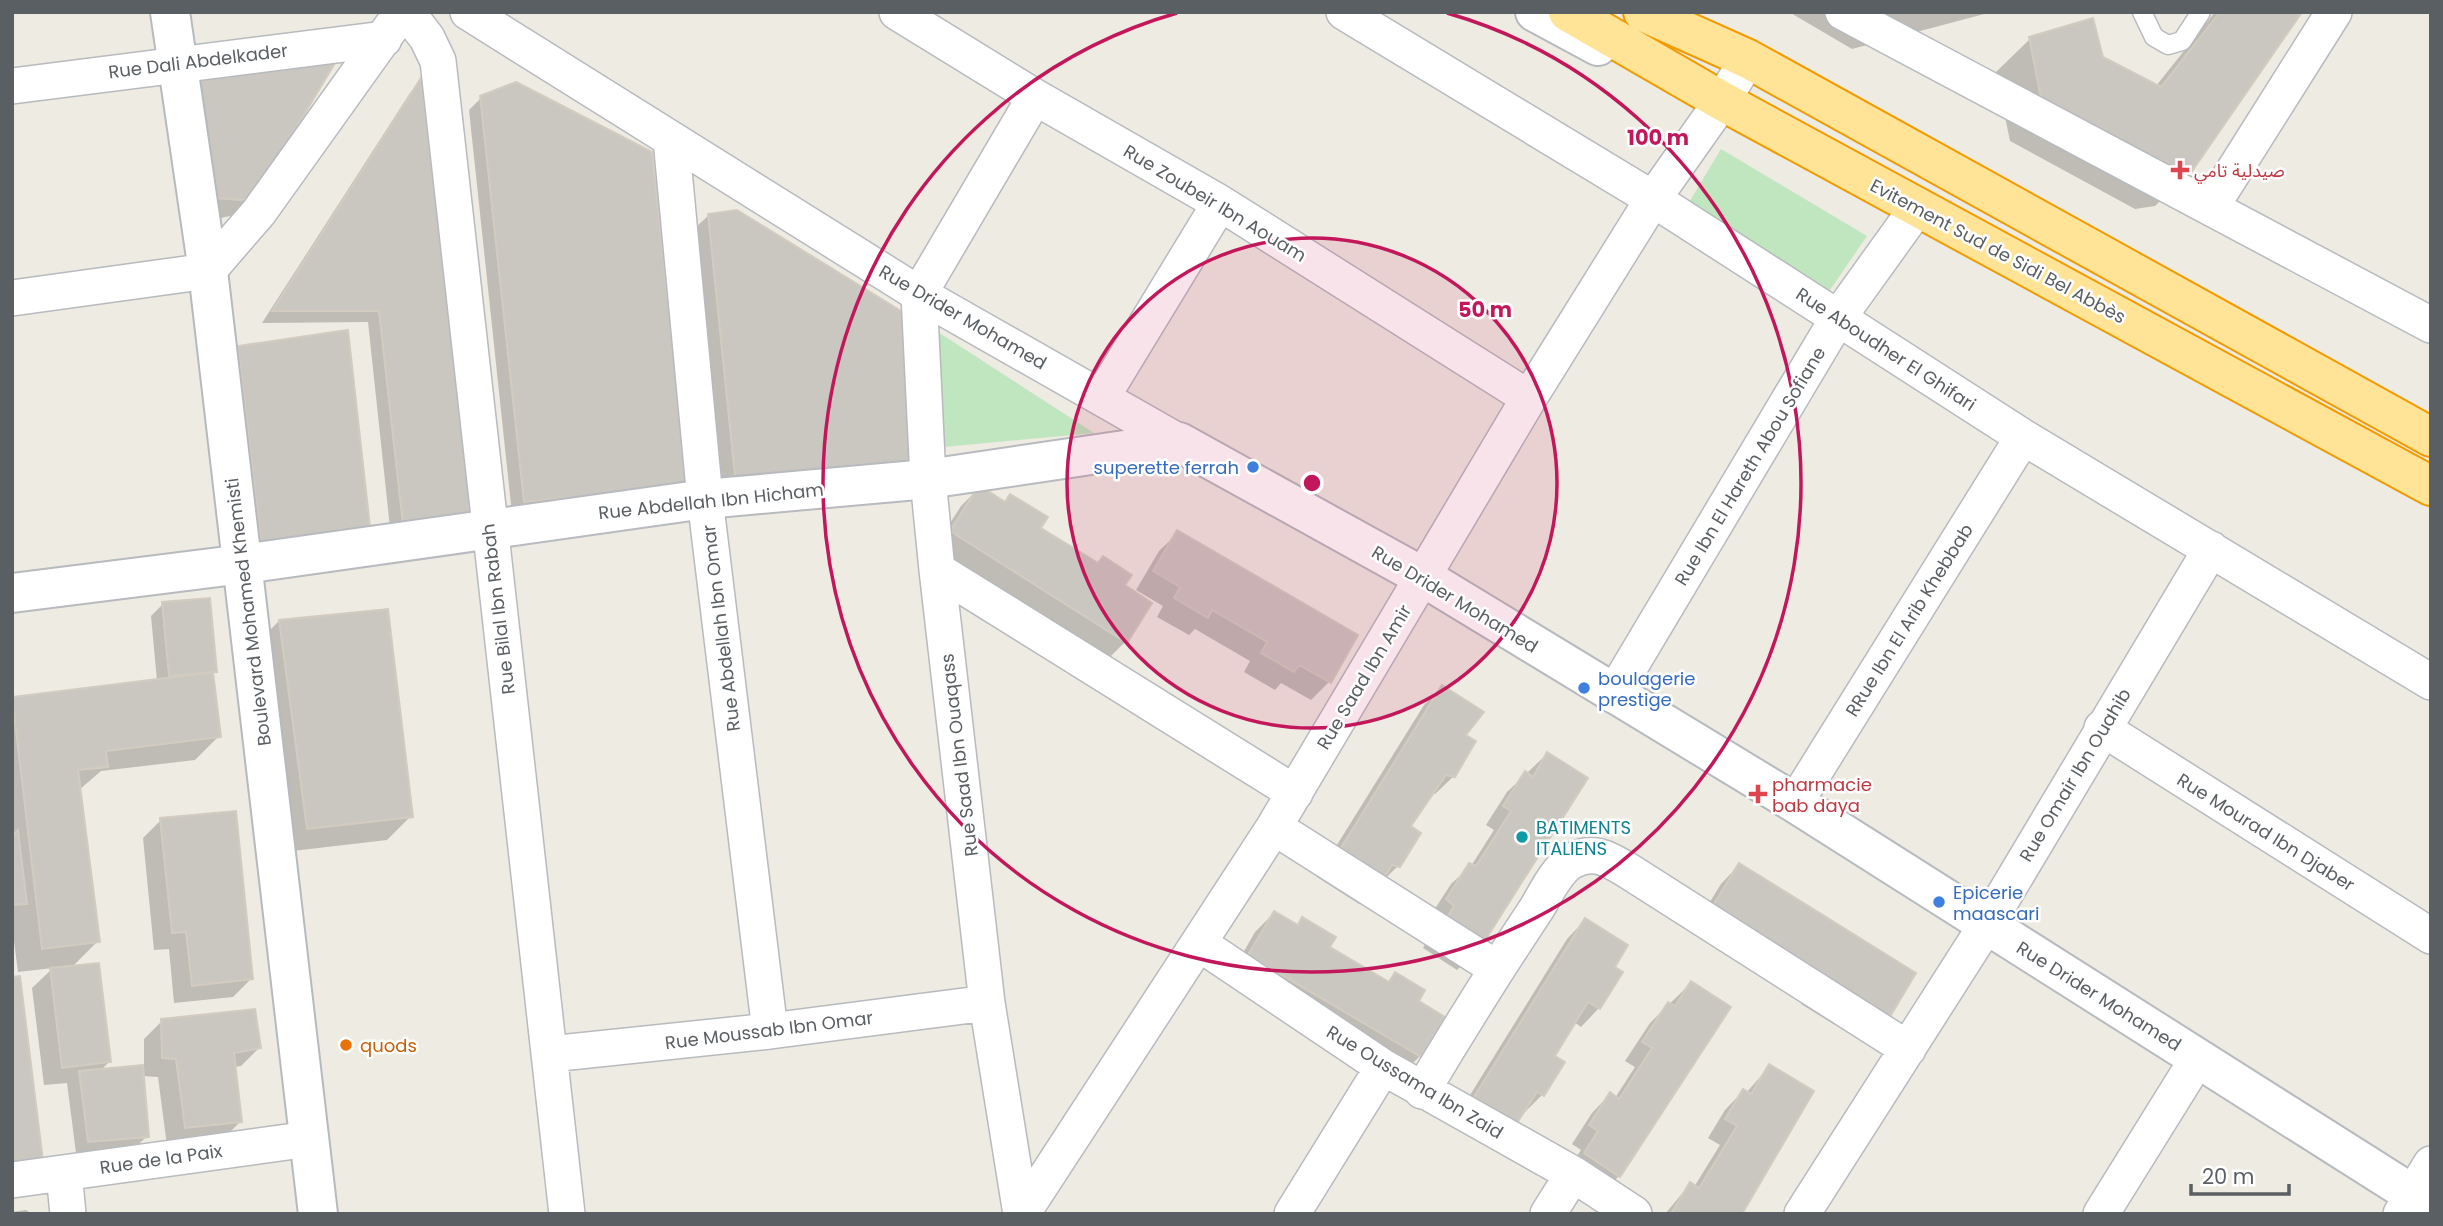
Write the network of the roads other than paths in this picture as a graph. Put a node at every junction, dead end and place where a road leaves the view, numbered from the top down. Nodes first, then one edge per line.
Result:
1 (170, 12) edge
2 (468, 12) edge
3 (897, 12) edge
4 (1345, 12) edge
5 (1535, 12) edge
6 (1568, 12) edge
7 (1643, 12) edge
8 (1677, 12) edge
9 (1843, 12) edge
10 (2142, 12) edge
11 (2201, 12) edge
12 (2334, 12) edge
13 (398, 21) edge
14 (1739, 55) junction
15 (176, 63) junction
16 (12, 86) edge
17 (1711, 94) junction
18 (1035, 97) junction
19 (671, 139) junction
20 (1653, 199) junction
21 (1220, 203) junction
22 (2211, 207) junction
23 (1917, 208) junction
24 (208, 271) junction
25 (919, 294) junction
26 (12, 299) edge
27 (1838, 318) junction
28 (2431, 325) edge
29 (1101, 397) junction
30 (1529, 398) junction
31 (2023, 437) junction
32 (2431, 437) edge
33 (1179, 442) junction
34 (928, 478) junction
35 (2431, 486) edge
36 (705, 499) junction
37 (488, 528) junction
38 (2211, 549) junction
39 (243, 565) junction
40 (937, 570) junction
41 (1423, 577) junction
42 (12, 593) edge
43 (2431, 682) edge
44 (1613, 695) junction
45 (2102, 728) junction
46 (1295, 793) junction
47 (1795, 803) junction
48 (1274, 827) junction
49 (1987, 925) junction
50 (2431, 936) edge
51 (1200, 944) junction
52 (1496, 968) junction
53 (987, 1003) junction
54 (770, 1031) junction
55 (1908, 1049) junction
56 (550, 1054) junction
57 (2198, 1058) junction
58 (1382, 1067) junction
59 (1422, 1091) junction
60 (309, 1139) junction
61 (64, 1173) junction
62 (1573, 1174) junction
63 (12, 1180) edge
64 (2418, 1195) edge
65 (68, 1214) edge
66 (318, 1214) edge
67 (567, 1214) edge
68 (1022, 1214) edge
69 (1292, 1214) edge
70 (1548, 1214) edge
71 (1634, 1214) edge
72 (1802, 1214) edge
73 (2101, 1214) edge

1 - 15 street, Boulevard Mohamed Khemisti
2 - 19 street, Rue Drider Mohamed
3 - 18 street, Rue Zoubeir Ibn Aouam
4 - 20 street, Rue Aboudher El Ghifari
5 - 17 street
6 - 17 highway, Evitement Sud de Sidi Bel Abbès
7 - 14 highway
8 - 14 street
9 - 22 street
10 - 11 lane
12 - 22 street
13 - 15 street, Rue Dali Abdelkader
13 - 24 street
13 - 37 street, Rue Bilal Ibn Rabah
14 - 17 street, Rue Saad Ibn Amir
14 - 32 highway
15 - 16 street, Rue Dali Abdelkader
15 - 24 street, Boulevard Mohamed Khemisti
17 - 20 street, Rue Saad Ibn Amir
17 - 23 highway, Evitement Sud de Sidi Bel Abbès
18 - 21 street, Rue Zoubeir Ibn Aouam
18 - 25 street
19 - 25 street, Rue Drider Mohamed
19 - 36 street, Rue Abdellah Ibn Omar
20 - 27 street, Rue Aboudher El Ghifari
20 - 30 street, Rue Saad Ibn Amir
21 - 29 street
21 - 30 street, Rue Zoubeir Ibn Aouam
22 - 28 street
23 - 27 street, Rue Ibn El Hareth Abou Sofiane
23 - 35 highway, Evitement Sud de Sidi Bel Abbès
24 - 26 street
24 - 39 street, Boulevard Mohamed Khemisti
25 - 29 street, Rue Drider Mohamed
25 - 34 street, Rue Saad Ibn Ouaqass
27 - 31 street, Rue Aboudher El Ghifari
27 - 44 street, Rue Ibn El Hareth Abou Sofiane
29 - 33 street, Rue Drider Mohamed
30 - 41 street, Rue Saad Ibn Amir
31 - 38 street, Rue Aboudher El Ghifari
31 - 47 street, RRue Ibn El Arib Khebbab
33 - 34 street, Rue Abdellah Ibn Hicham
33 - 41 street, Rue Drider Mohamed
34 - 36 street, Rue Abdellah Ibn Hicham
34 - 40 street, Rue Saad Ibn Ouaqass
36 - 37 street, Rue Abdellah Ibn Hicham
36 - 54 street, Rue Abdellah Ibn Omar
37 - 39 street, Rue Abdellah Ibn Hicham
37 - 56 street, Rue Bilal Ibn Rabah
38 - 43 street, Rue Aboudher El Ghifari
38 - 45 street, Rue Omair Ibn Ouahib
39 - 42 street, Rue Abdellah Ibn Hicham
39 - 60 street, Boulevard Mohamed Khemisti
40 - 46 street
40 - 53 street, Rue Saad Ibn Ouaqass
41 - 44 street, Rue Drider Mohamed
41 - 46 street, Rue Saad Ibn Amir
44 - 47 street, Rue Drider Mohamed
45 - 49 street, Rue Omair Ibn Ouahib
45 - 50 street, Rue Mourad Ibn Djaber
46 - 48 street, Rue Saad Ibn Amir
47 - 49 street, Rue Drider Mohamed
48 - 51 street, Rue Saad Ibn Amir
48 - 52 street
49 - 55 street, Rue Omair Ibn Ouahib
49 - 57 street, Rue Drider Mohamed
51 - 58 street, Rue Oussama Ibn Zaid
51 - 68 street, Rue Saad Ibn Amir
52 - 55 street
52 - 59 street
53 - 54 street, Rue Moussab Ibn Omar
53 - 68 street, Rue Saad Ibn Ouaqass
54 - 56 street, Rue Moussab Ibn Omar
55 - 72 street, Rue Omair Ibn Ouahib
56 - 67 street, Rue Bilal Ibn Rabah
57 - 64 street, Rue Drider Mohamed
57 - 73 street
58 - 59 street, Rue Oussama Ibn Zaid
58 - 69 street
59 - 62 street, Rue Oussama Ibn Zaid
60 - 61 street, Rue de la Paix
60 - 66 street, Boulevard Mohamed Khemisti
61 - 63 street, Rue de la Paix
61 - 65 street
62 - 70 street
62 - 71 street, Rue Oussama Ibn Zaid

